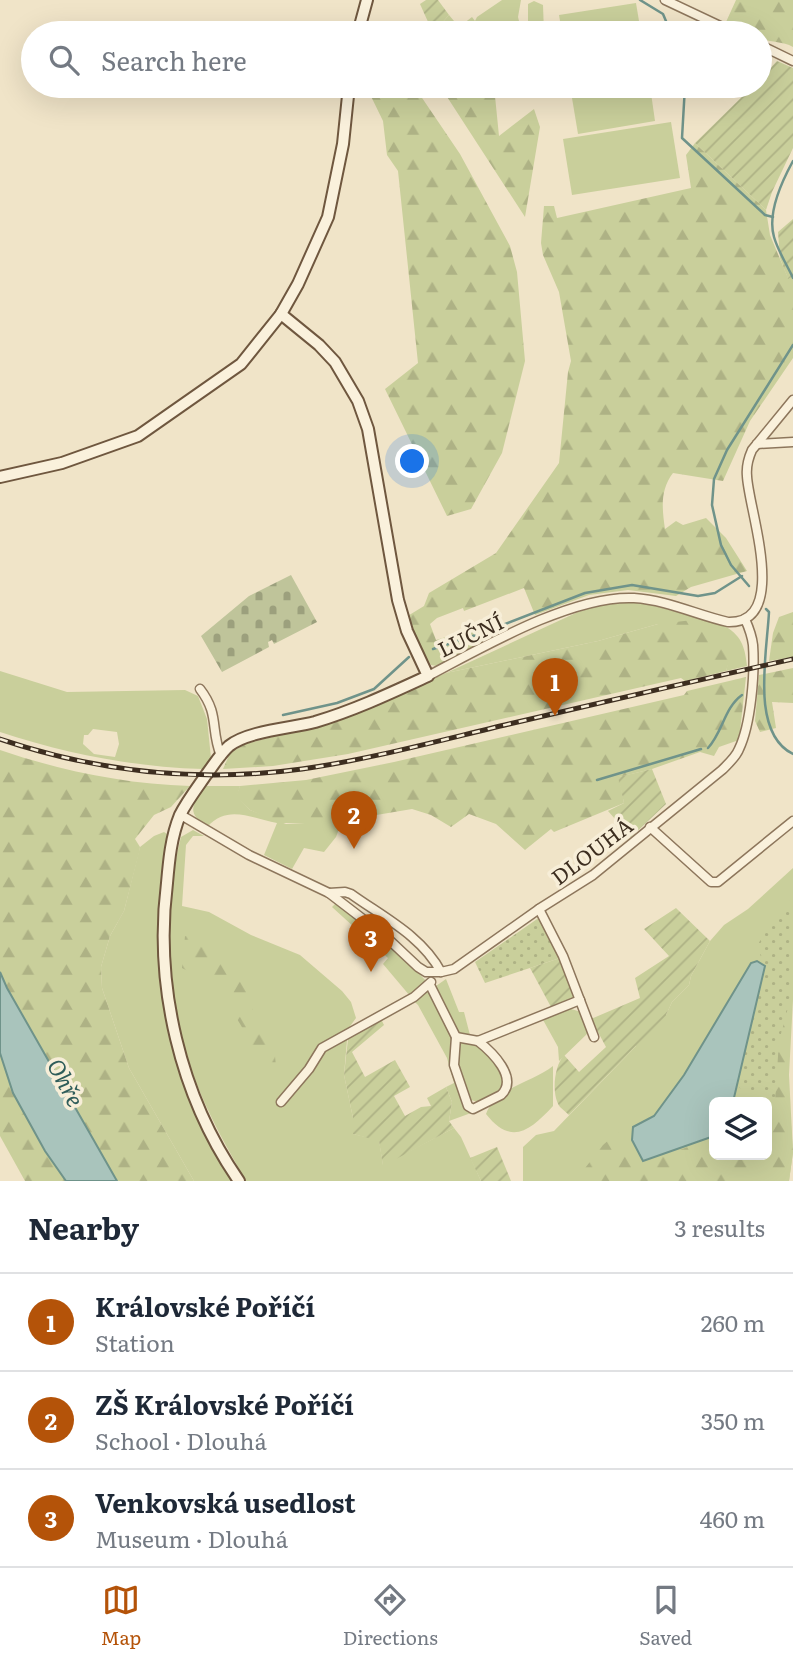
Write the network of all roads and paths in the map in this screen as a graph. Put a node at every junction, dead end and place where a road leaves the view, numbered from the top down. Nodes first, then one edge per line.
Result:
1 (367, 0) edge
2 (665, 0) edge
3 (361, 21) edge
4 (710, 21) edge
5 (772, 51) edge
6 (793, 61) edge
7 (348, 98) edge
8 (281, 314) junction
9 (793, 400) edge
10 (793, 442) edge
11 (757, 444) junction
12 (0, 477) edge
13 (745, 619) junction
14 (428, 676) junction
15 (200, 689) dead end
16 (221, 756) junction
17 (181, 815) junction
18 (793, 821) edge
19 (650, 828) junction
20 (329, 893) junction
21 (539, 909) junction
22 (437, 973) junction
23 (430, 985) junction
24 (580, 1000) junction
25 (456, 1037) junction
26 (594, 1037) dead end
27 (478, 1041) junction
28 (281, 1102) dead end
29 (239, 1181) edge

1 - 3 street
2 - 4 street
5 - 6 street
7 - 8 street
8 - 12 street
8 - 14 street
9 - 11 street
10 - 11 street
11 - 13 street
13 - 14 street, LUČNÍ
13 - 19 street, DLOUHÁ
14 - 16 street, LUČNÍ
15 - 16 street
16 - 17 street, LUČNÍ
17 - 20 street
17 - 29 street, LUČNÍ
18 - 19 street
19 - 21 street, DLOUHÁ
20 - 22 street
20 - 22 street
21 - 22 street, DLOUHÁ
21 - 24 street
22 - 23 street
23 - 25 street
23 - 28 street
24 - 26 street
24 - 27 street
25 - 27 street
25 - 27 street

